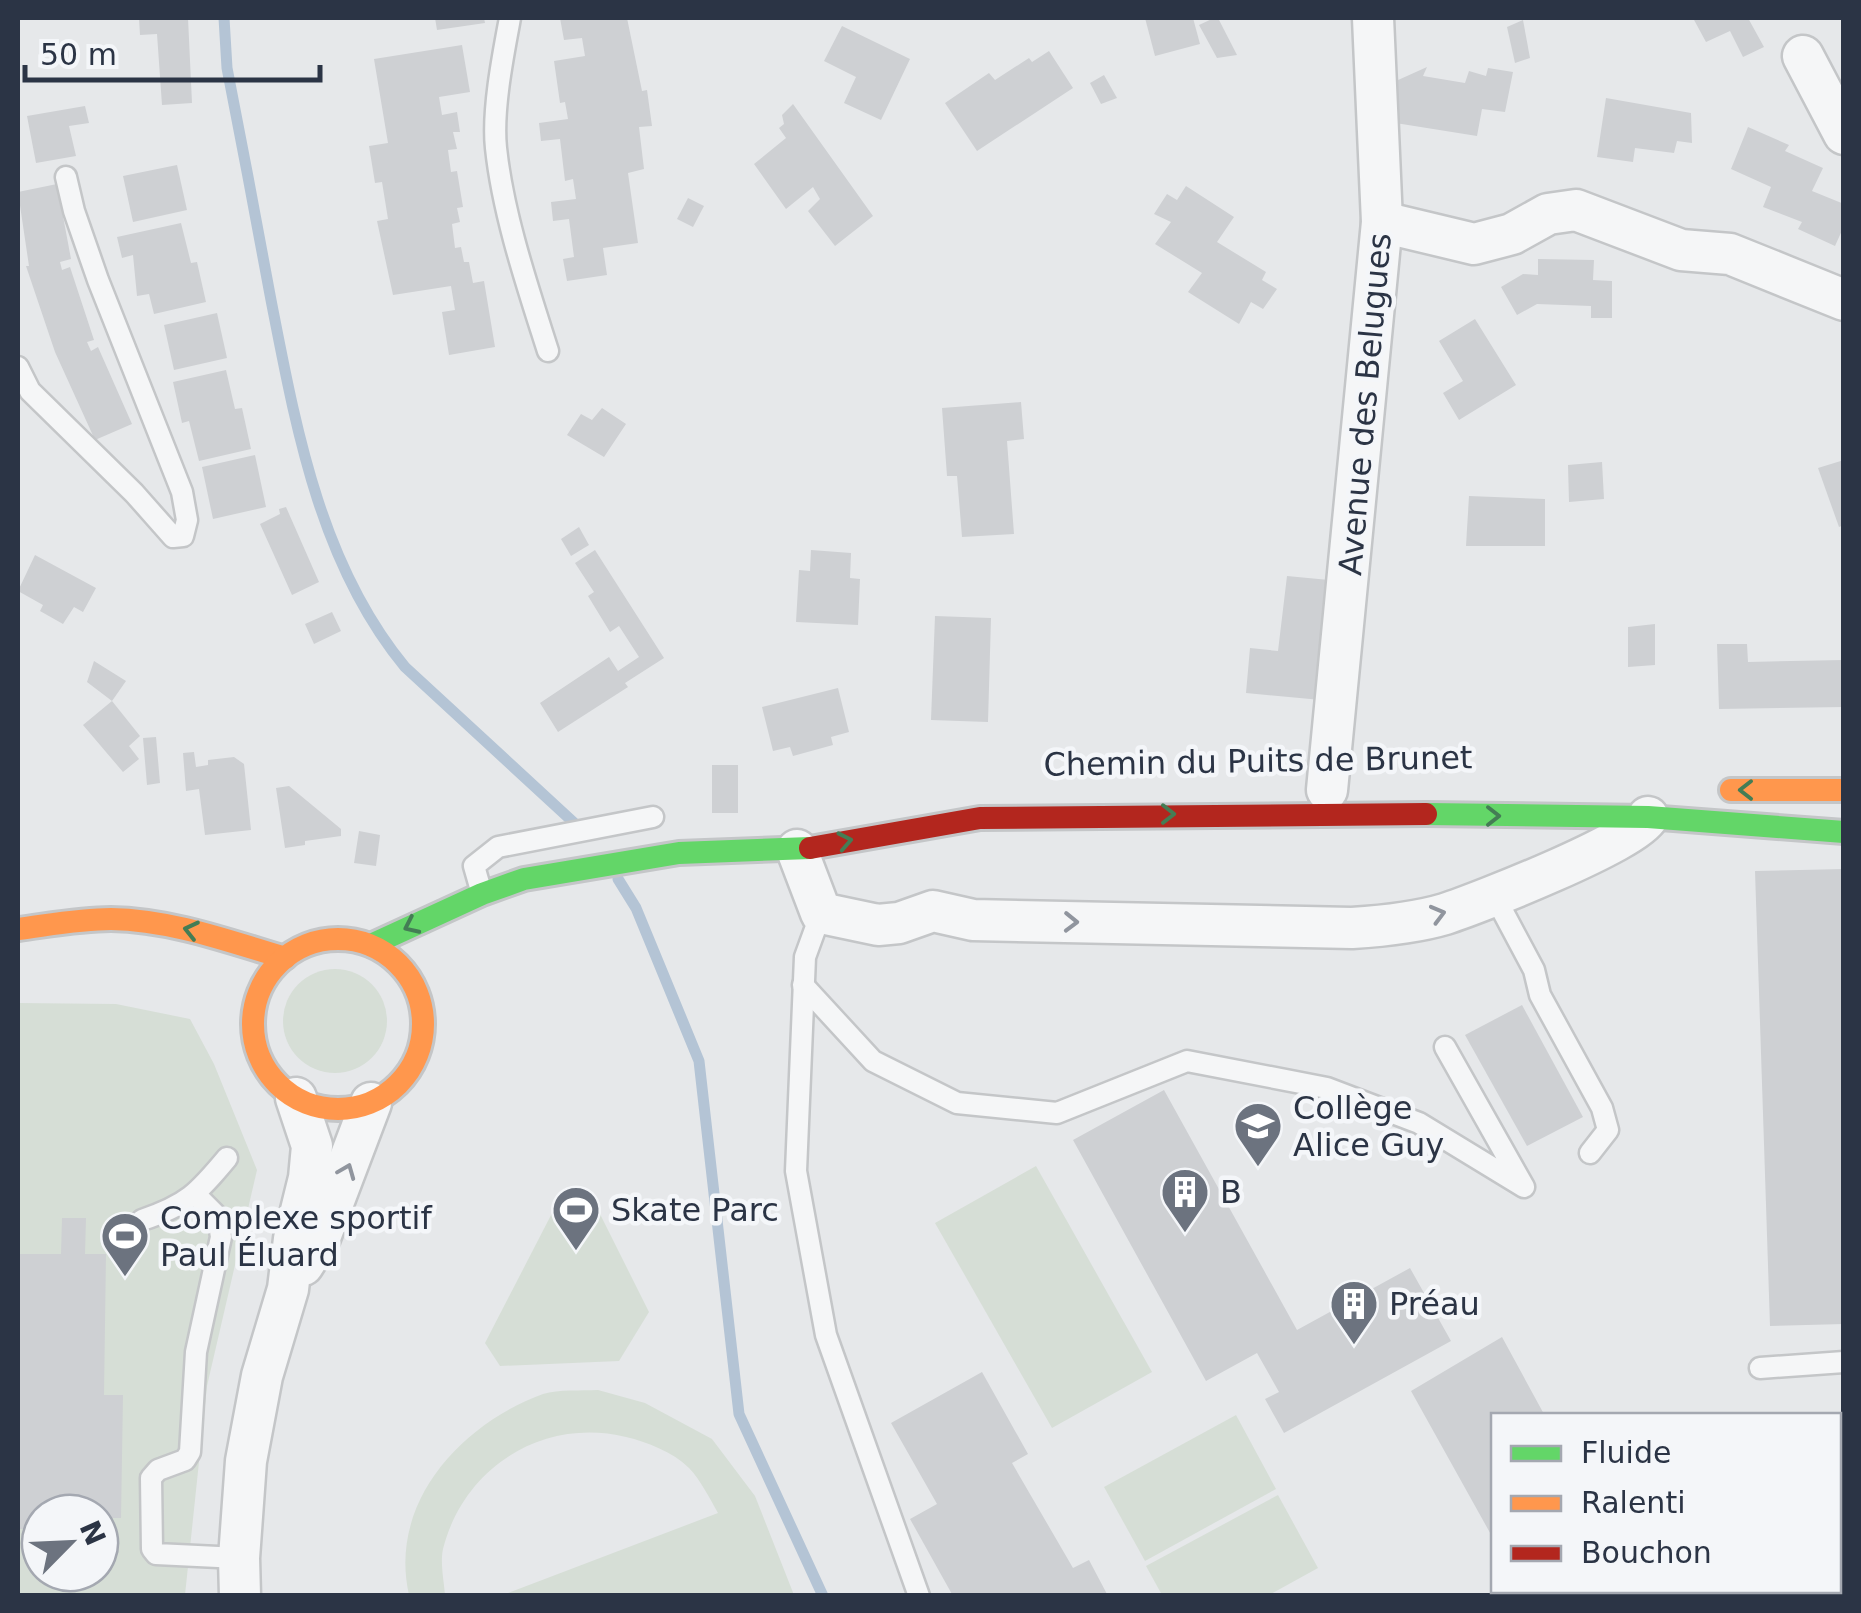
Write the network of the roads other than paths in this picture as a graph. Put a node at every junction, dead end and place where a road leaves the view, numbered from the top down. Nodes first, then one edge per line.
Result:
1 (510, 18) edge
2 (1374, 18) edge
3 (1804, 56) dead end
4 (1844, 134) edge
5 (66, 177) dead end
6 (1382, 222) junction
7 (1844, 300) edge
8 (548, 351) dead end
9 (18, 366) edge
10 (1327, 790) dead end
11 (1707, 790) dead end
12 (1844, 790) edge
13 (1175, 793) dead end
14 (872, 814) dead end
15 (653, 817) dead end
16 (1648, 817) junction
17 (1844, 832) edge
18 (793, 838) junction
19 (482, 894) junction
20 (1494, 894) junction
21 (452, 908) junction
22 (821, 912) junction
23 (18, 933) edge
24 (71, 945) dead end
25 (371, 945) junction
26 (284, 958) junction
27 (414, 985) junction
28 (804, 985) junction
29 (230, 987) dead end
30 (255, 1005) junction
31 (1445, 1047) dead end
32 (296, 1098) junction
33 (371, 1103) junction
34 (1590, 1152) dead end
35 (227, 1158) dead end
36 (196, 1195) junction
37 (142, 1220) dead end
38 (288, 1289) junction
39 (1844, 1362) edge
40 (1760, 1368) dead end
41 (239, 1577) edge
42 (919, 1596) edge

1 - 8 lane
2 - 6 street, Avenue des Belugues
3 - 4 street
5 - 9 lane
6 - 7 street
6 - 10 street, Avenue des Belugues
12 -> 11 street
13 - 14 street, Chemin du Puits de Brunet
15 - 19 lane
16 - 17 street, Chemin du Puits de Brunet
18 -> 16 street, Chemin du Puits de Brunet
16 - 20 street
18 - 19 street, Chemin du Puits de Brunet
18 - 22 street
19 - 21 street, Chemin du Puits de Brunet
22 -> 20 street
20 - 34 lane
21 -> 25 street, Chemin du Puits de Brunet
21 - 27 street
22 - 28 lane
23 - 24 street
26 -> 23 street
25 - 26 street
25 - 27 street
26 - 30 street
27 - 33 street
28 - 31 lane
28 - 42 lane
29 - 30 street
30 - 32 street
32 - 33 street
32 - 38 street
38 -> 33 street
35 - 36 lane
36 - 37 lane
36 - 41 lane
38 - 41 street
39 - 40 lane

